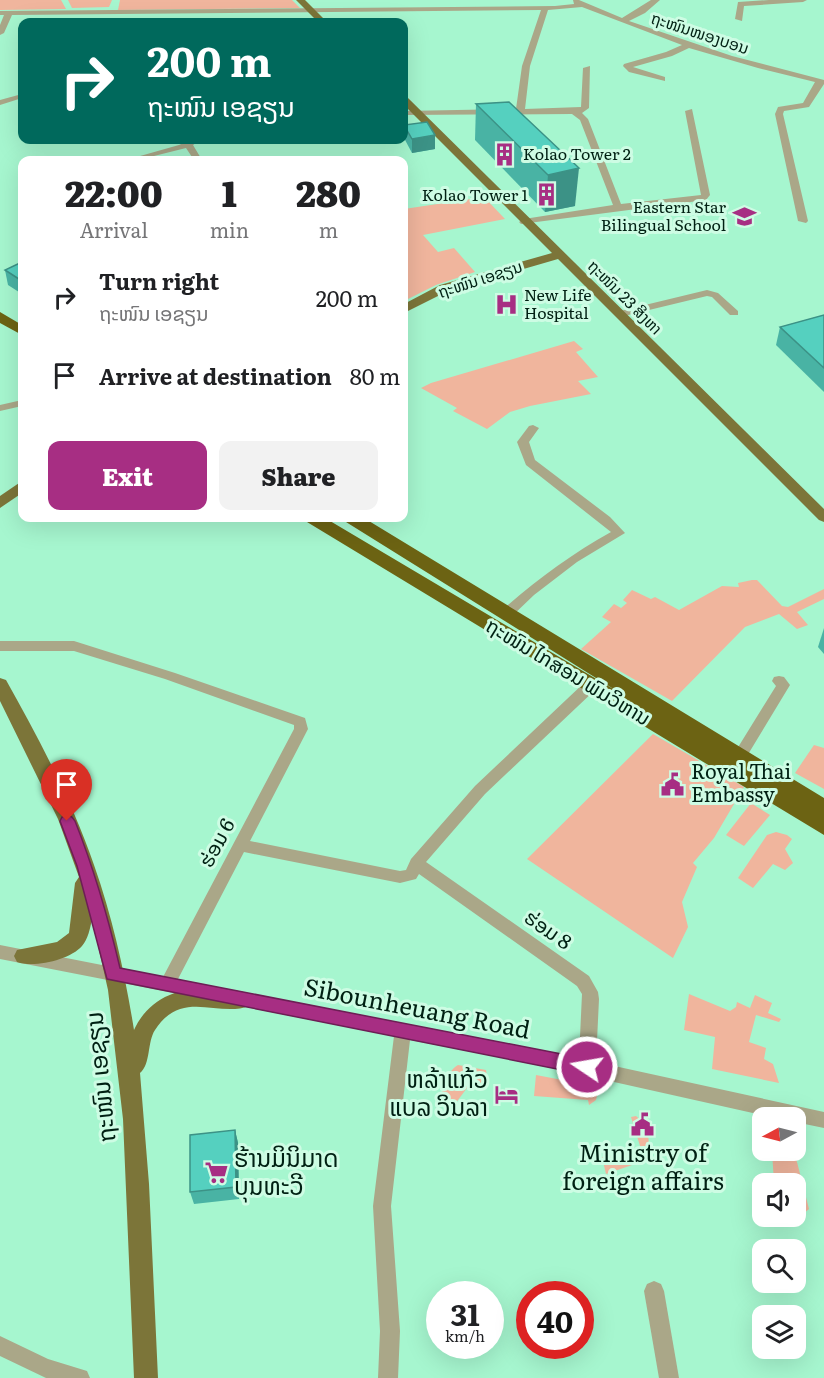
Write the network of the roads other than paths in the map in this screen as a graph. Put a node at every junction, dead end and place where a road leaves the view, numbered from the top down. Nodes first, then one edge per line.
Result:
1 (300, 0) edge
2 (656, 0) edge
3 (803, 0) edge
4 (573, 1) edge
5 (582, 5) junction
6 (545, 8) junction
7 (555, 8) junction
8 (240, 10) junction
9 (310, 10) junction
10 (133, 12) junction
11 (599, 12) junction
12 (0, 13) edge
13 (9, 13) junction
14 (47, 13) junction
15 (46, 18) edge
16 (131, 18) edge
17 (241, 18) edge
18 (319, 18) edge
19 (739, 19) dead end
20 (622, 21) junction
21 (0, 33) edge
22 (689, 45) junction
23 (587, 68) dead end
24 (662, 79) dead end
25 (822, 81) edge
26 (18, 97) edge
27 (0, 103) edge
28 (689, 111) dead end
29 (409, 112) edge
30 (575, 112) junction
31 (520, 113) junction
32 (190, 144) edge
33 (187, 146) junction
34 (146, 156) edge
35 (196, 156) edge
36 (618, 207) junction
37 (803, 221) dead end
38 (524, 222) junction
39 (559, 255) junction
40 (408, 307) edge
41 (0, 308) edge
42 (734, 313) dead end
43 (620, 314) junction
44 (0, 316) edge
45 (18, 319) edge
46 (18, 328) edge
47 (18, 404) edge
48 (0, 408) edge
49 (533, 428) dead end
50 (18, 489) edge
51 (1, 501) edge
52 (824, 517) edge
53 (320, 522) edge
54 (358, 522) edge
55 (505, 615) junction
56 (0, 646) edge
57 (779, 681) dead end
58 (0, 684) edge
59 (590, 686) junction
60 (739, 757) junction
61 (824, 809) edge
62 (824, 826) edge
63 (239, 845) junction
64 (416, 863) junction
65 (85, 866) junction
66 (0, 952) edge
67 (24, 956) junction
68 (113, 974) junction
69 (167, 984) junction
70 (242, 1000) junction
71 (403, 1032) junction
72 (587, 1067) junction
73 (132, 1090) junction
74 (824, 1120) edge
75 (654, 1291) dead end
76 (0, 1346) edge
77 (80, 1378) edge
78 (146, 1378) edge
79 (388, 1378) edge
80 (669, 1378) edge

1 - 9 main road
2 - 20 street
3 - 19 street
4 - 5 street, ຖະໜົນໜອງບອນ
4 - 6 street
5 - 7 street
5 - 11 street, ຖະໜົນໜອງບອນ
6 - 7 street
6 - 9 street
6 - 31 street
7 - 11 street
8 - 9 street
8 - 10 street
8 - 17 street
9 - 18 main road
10 - 14 street
10 - 16 street
11 - 20 street, ຖະໜົນໜອງບອນ
12 - 13 street
13 - 14 street
13 - 21 street
14 - 15 street
20 - 22 street, ຖະໜົນໜອງບອນ
22 - 24 street
22 - 25 street, ຖະໜົນໜອງບອນ
23 - 30 street
25 - 37 street
26 - 27 street
28 - 36 street
29 - 31 street
29 - 38 main road, ຖະໜົນ 23 ສິງຫາ
30 - 31 street
30 - 36 street
32 - 33 street
33 - 34 street
33 - 35 street
36 - 38 street
38 - 39 main road, ຖະໜົນ 23 ສິງຫາ
39 - 40 main road, ຖະໜົນ ເອຊຽນ
39 - 43 main road, ຖະໜົນ 23 ສິງຫາ
41 - 45 highway
42 - 43 street
43 - 52 main road, ຖະໜົນ 23 ສິງຫາ
44 - 46 highway
47 - 48 street
49 - 55 street
50 - 51 main road
53 - 59 highway, ຖະໜົນ ໄກສອນ ພົມວິຫານ
54 - 55 highway, ຖະໜົນ ໄກສອນ ພົມວິຫານ
55 - 60 highway, ຖະໜົນ ໄກສອນ ພົມວິຫານ
56 - 63 street, ຮ່ອມ 6
57 - 60 street
58 - 65 main road, ຖະໜົນ ເອຊຽນ
59 - 62 highway, ຖະໜົນ ໄກສອນ ພົມວິຫານ
59 - 64 street
60 - 61 highway, ຖະໜົນ ໄກສອນ ພົມວິຫານ
63 - 64 street
63 - 69 street, ຮ່ອມ 6
64 - 72 street, ຮ່ອມ 8
65 - 67 main road
65 - 68 main road, ຖະໜົນ ເອຊຽນ
66 - 67 street, Sibounheuang Road
67 - 68 street, Sibounheuang Road
68 - 69 street, Sibounheuang Road
68 - 73 main road, ຖະໜົນ ເອຊຽນ
69 - 70 street, Sibounheuang Road
70 - 71 street, Sibounheuang Road
70 - 73 main road
71 - 72 street, Sibounheuang Road
71 - 79 street
72 - 74 street, Sibounheuang Road
73 - 78 main road, ຖະໜົນ ເອຊຽນ
75 - 80 street
76 - 77 street

